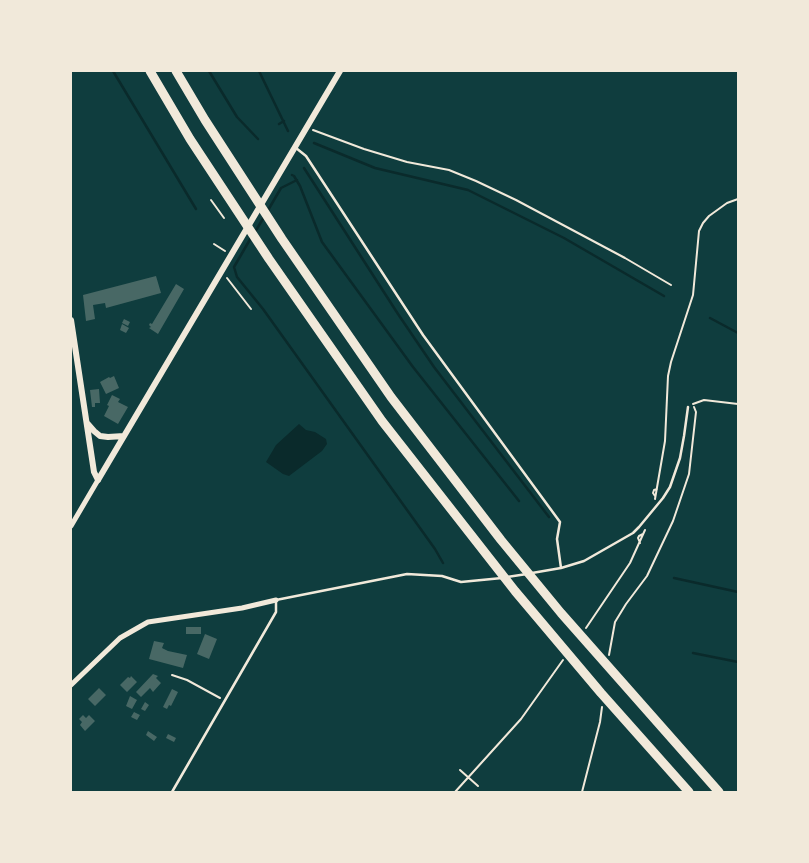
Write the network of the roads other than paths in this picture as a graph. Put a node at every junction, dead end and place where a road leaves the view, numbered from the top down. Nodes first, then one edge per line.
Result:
1 (150, 71) edge
2 (176, 71) edge
3 (340, 71) edge
4 (294, 148) junction
5 (71, 320) edge
6 (688, 407) road end
7 (86, 422) junction
8 (124, 436) junction
9 (98, 480) junction
10 (71, 526) edge
11 (561, 568) junction
12 (276, 600) junction
13 (71, 685) edge
14 (172, 792) edge
15 (689, 792) edge
16 (719, 792) edge

1 - 15 highway
2 - 16 highway
3 - 4 street
4 - 8 street
4 - 11 lane
5 - 7 street
6 - 11 lane
7 - 8 street
7 - 9 street
8 - 9 street
9 - 10 street
11 - 12 lane
12 - 13 street
12 - 14 lane

